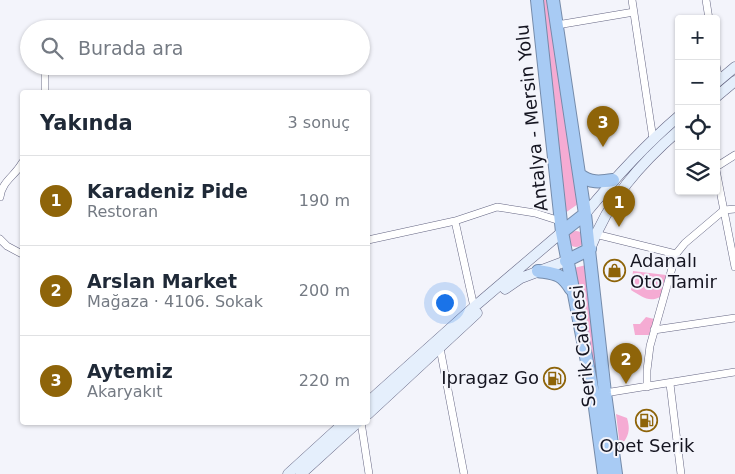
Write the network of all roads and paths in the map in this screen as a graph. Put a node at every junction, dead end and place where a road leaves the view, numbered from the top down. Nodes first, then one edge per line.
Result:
1 (537, 0) edge
2 (553, 0) edge
3 (632, 0) edge
4 (706, 0) edge
5 (634, 12) junction
6 (708, 15) edge
7 (557, 25) junction
8 (735, 67) edge
9 (45, 75) edge
10 (720, 80) edge
11 (735, 81) edge
12 (44, 90) edge
13 (720, 94) edge
14 (675, 120) edge
15 (675, 134) edge
16 (653, 139) junction
17 (735, 155) edge
18 (720, 165) edge
19 (20, 166) edge
20 (580, 174) junction
21 (613, 180) junction
22 (720, 189) edge
23 (0, 198) edge
24 (735, 209) edge
25 (724, 210) junction
26 (585, 214) junction
27 (455, 221) junction
28 (561, 227) junction
29 (595, 234) junction
30 (0, 240) edge
31 (370, 240) edge
32 (590, 249) junction
33 (20, 253) edge
34 (676, 254) junction
35 (566, 261) junction
36 (735, 267) edge
37 (538, 271) junction
38 (573, 292) junction
39 (474, 307) junction
40 (735, 318) edge
41 (654, 330) junction
42 (440, 348) junction
43 (735, 372) edge
44 (670, 384) junction
45 (647, 387) junction
46 (605, 393) junction
47 (370, 400) edge
48 (370, 412) edge
49 (342, 425) edge
50 (357, 425) edge
51 (361, 425) edge
52 (288, 474) edge
53 (301, 474) edge
54 (369, 474) edge
55 (464, 474) edge
56 (604, 474) edge
57 (616, 474) edge
58 (681, 474) edge

1 - 28 highway, Antalya - Mersin Yolu
2 - 7 highway, Antalya - Mersin Yolu
3 - 5 street
4 - 6 street
5 - 7 street
5 - 16 street
7 - 20 highway, Antalya - Mersin Yolu
8 - 10 main road
9 - 12 street
11 - 13 main road
14 - 16 main road
15 - 29 main road
16 - 21 main road
17 - 18 street
19 - 23 street
20 - 21 highway
20 - 26 highway, Antalya - Mersin Yolu
21 - 26 main road
22 - 25 street
24 - 25 street
25 - 34 street
25 - 36 street
26 - 28 highway
26 - 32 highway, Serik Caddesi
27 - 28 street
27 - 31 street
27 - 39 street
28 - 35 highway, Serik Caddesi
28 - 39 main road
29 - 32 main road
29 - 34 street
30 - 33 street
32 - 35 highway
32 - 46 highway, Serik Caddesi
34 - 41 street
35 - 37 main road
35 - 38 highway, Serik Caddesi
37 - 38 highway
37 - 42 main road
38 - 56 highway, Serik Caddesi
39 - 47 main road
40 - 41 street
41 - 45 street
42 - 48 main road
42 - 55 street
43 - 44 street
44 - 45 street
44 - 58 street
45 - 46 street
46 - 57 highway, Serik Caddesi
49 - 52 main road
50 - 53 main road
51 - 54 street

